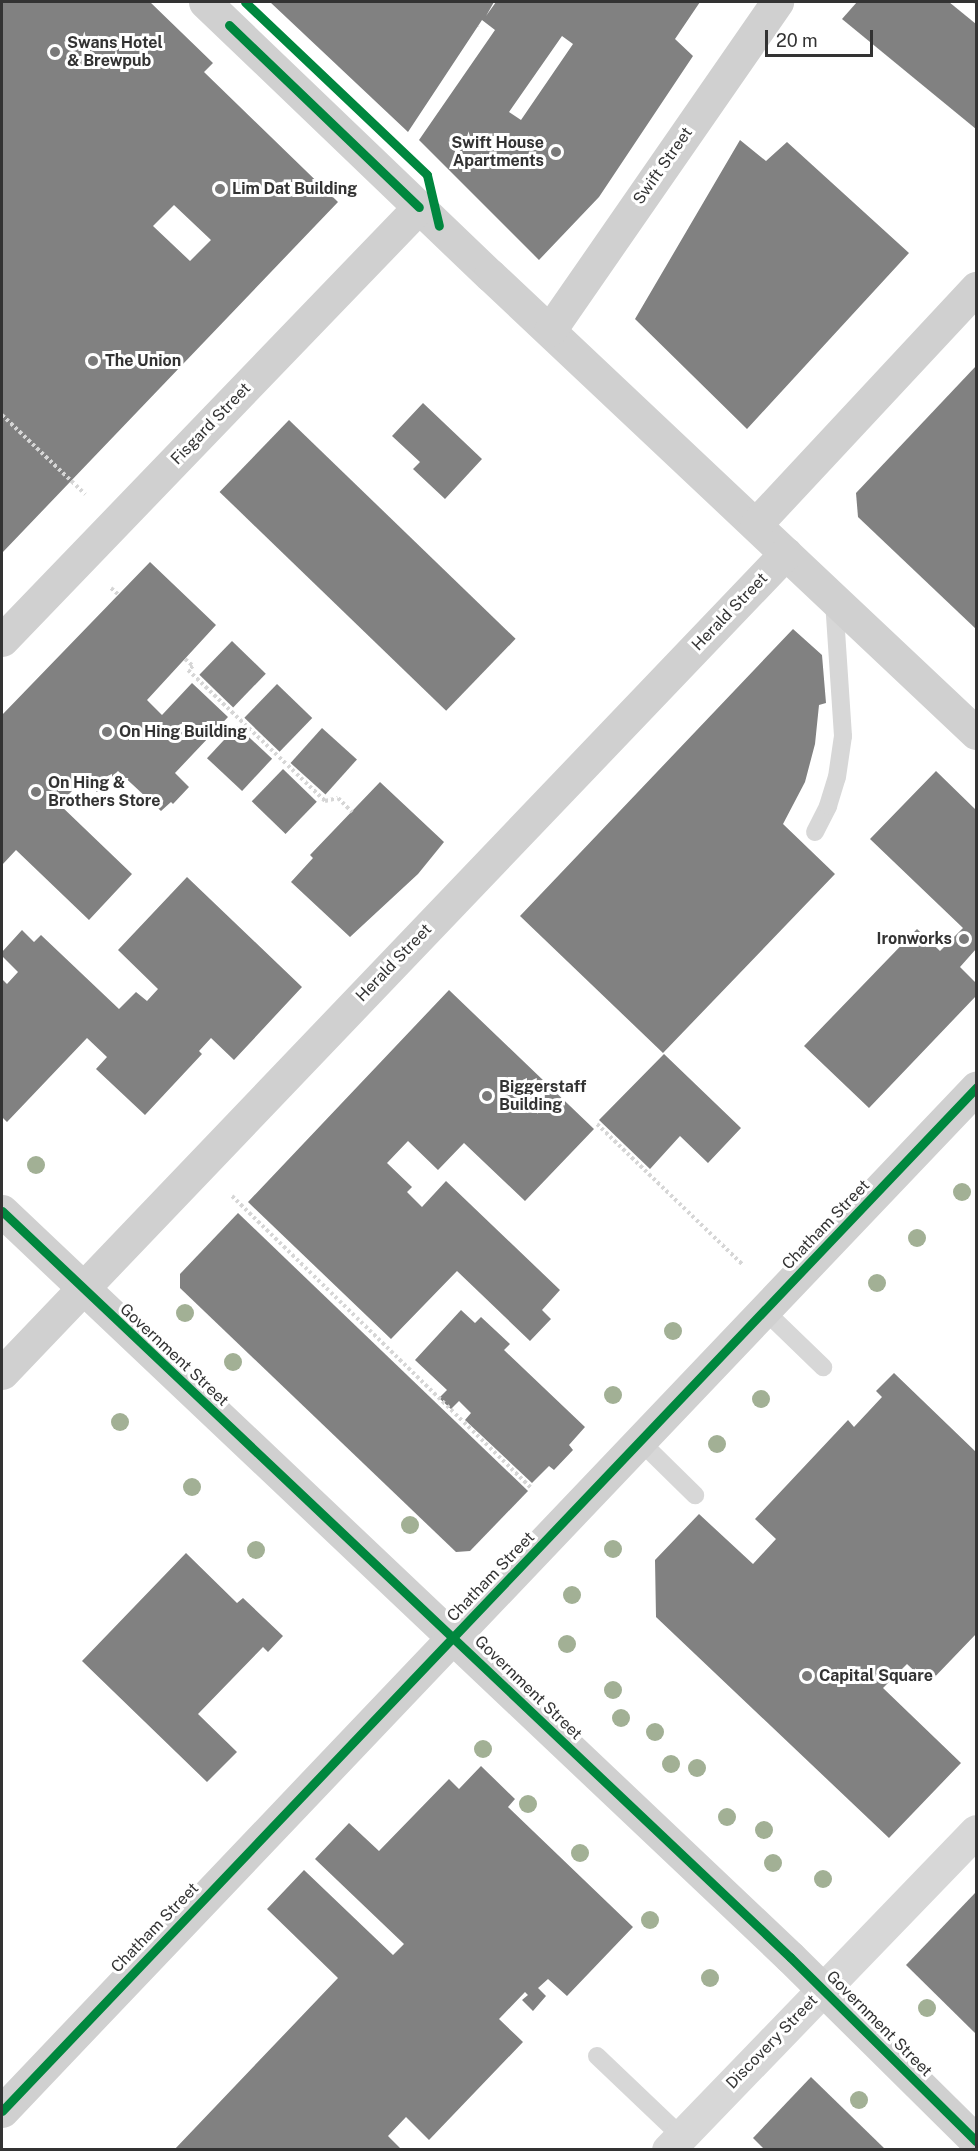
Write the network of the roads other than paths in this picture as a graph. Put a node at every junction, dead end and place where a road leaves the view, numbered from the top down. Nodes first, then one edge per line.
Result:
1 (205, 2) edge
2 (777, 2) edge
3 (419, 207) junction
4 (976, 288) edge
5 (550, 330) junction
6 (756, 524) junction
7 (786, 553) junction
8 (834, 598) junction
9 (2, 640) edge
10 (976, 733) edge
11 (815, 832) dead end
12 (976, 1089) edge
13 (2, 1212) edge
14 (83, 1289) junction
15 (765, 1311) junction
16 (823, 1367) dead end
17 (2, 1373) edge
18 (640, 1442) junction
19 (696, 1495) dead end
20 (454, 1638) junction
21 (976, 1831) edge
22 (823, 1989) junction
23 (597, 2056) dead end
24 (2, 2111) edge
25 (976, 2141) edge
26 (674, 2143) edge

1 - 3 street
2 - 5 street, Swift Street
3 - 5 street
3 - 9 street, Fisgard Street
4 - 6 street
5 - 6 street
6 - 7 street
7 - 8 street
7 - 14 street, Herald Street
8 - 10 street
8 - 11 lane
12 - 15 street, Chatham Street
13 - 14 street, Government Street
14 - 17 street, Herald Street
14 - 20 street, Government Street
15 - 16 lane
15 - 18 street, Chatham Street
18 - 19 lane
18 - 20 street, Chatham Street
20 - 22 street, Government Street
20 - 24 street, Chatham Street
21 - 22 street, Discovery Street
22 - 25 street, Government Street
22 - 26 street, Discovery Street
23 - 26 lane

